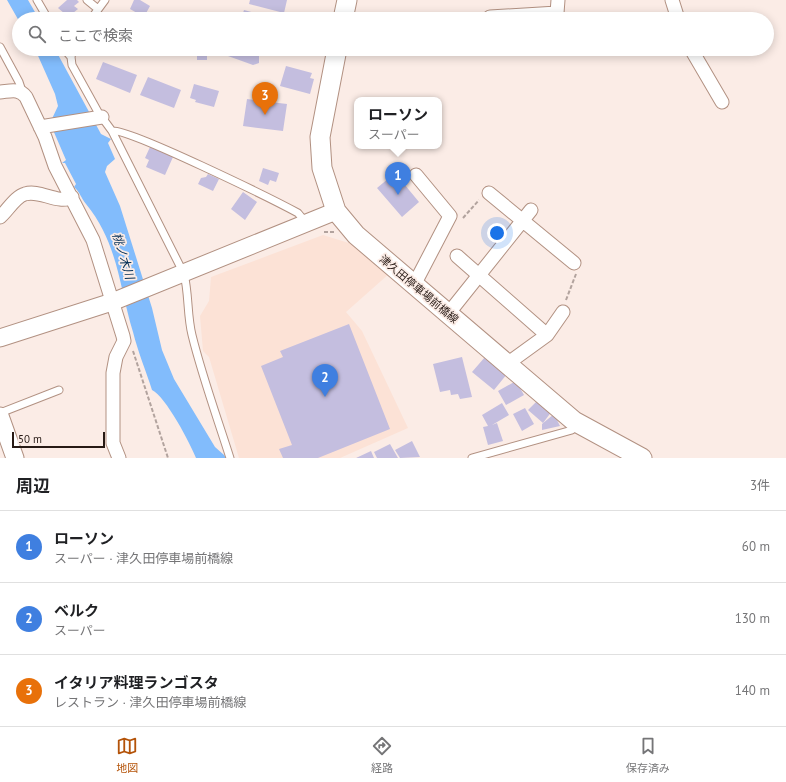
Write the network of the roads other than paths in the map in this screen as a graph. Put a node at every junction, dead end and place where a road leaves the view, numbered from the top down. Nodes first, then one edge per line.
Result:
1 (38, 0) edge
2 (87, 0) edge
3 (105, 0) edge
4 (346, 0) edge
5 (558, 0) edge
6 (672, 0) edge
7 (98, 9) junction
8 (44, 12) edge
9 (96, 12) edge
10 (344, 12) edge
11 (557, 12) edge
12 (676, 12) edge
13 (0, 47) edge
14 (336, 56) edge
15 (695, 56) edge
16 (71, 57) edge
17 (22, 91) junction
18 (0, 92) edge
19 (722, 102) dead end
20 (99, 118) junction
21 (43, 126) junction
22 (112, 131) junction
23 (416, 175) dead end
24 (489, 193) road end
25 (72, 197) junction
26 (531, 210) dead end
27 (336, 211) junction
28 (0, 217) edge
29 (522, 221) junction
30 (307, 224) junction
31 (457, 256) dead end
32 (574, 263) road end
33 (478, 275) junction
34 (178, 276) junction
35 (414, 285) junction
36 (115, 301) junction
37 (563, 312) road end
38 (448, 314) junction
39 (547, 334) junction
40 (0, 338) edge
41 (507, 364) junction
42 (59, 390) dead end
43 (0, 413) edge
44 (0, 416) edge
45 (574, 422) junction
46 (4, 443) edge
47 (494, 455) edge
48 (15, 458) edge
49 (119, 458) edge
50 (230, 458) edge
51 (472, 458) edge
52 (642, 458) edge

1 - 8 lane
2 - 7 lane
3 - 7 lane
4 - 10 main road
5 - 11 street
6 - 12 street
7 - 9 lane
13 - 17 lane
14 - 27 main road, 津久田停車場前橋線
15 - 19 street
16 - 20 lane
17 - 18 street
17 - 21 street
20 - 21 street
20 - 22 lane
21 - 25 street
22 - 30 lane
22 - 34 lane
23 - 35 street
24 - 29 street
25 - 28 street
25 - 36 street
26 - 29 street
27 - 30 street
27 - 35 main road, 津久田停車場前橋線
29 - 32 street
29 - 33 street
30 - 34 street
31 - 33 street
33 - 38 street
33 - 39 street
34 - 36 street
34 - 50 lane
35 - 38 main road, 津久田停車場前橋線
36 - 40 street
36 - 49 street
37 - 39 street
38 - 41 main road, 津久田停車場前橋線
39 - 41 street
41 - 45 main road, 津久田停車場前橋線
42 - 43 lane
44 - 46 street
45 - 47 lane
45 - 52 main road, 津久田停車場前橋線
46 - 48 street
47 - 51 lane

